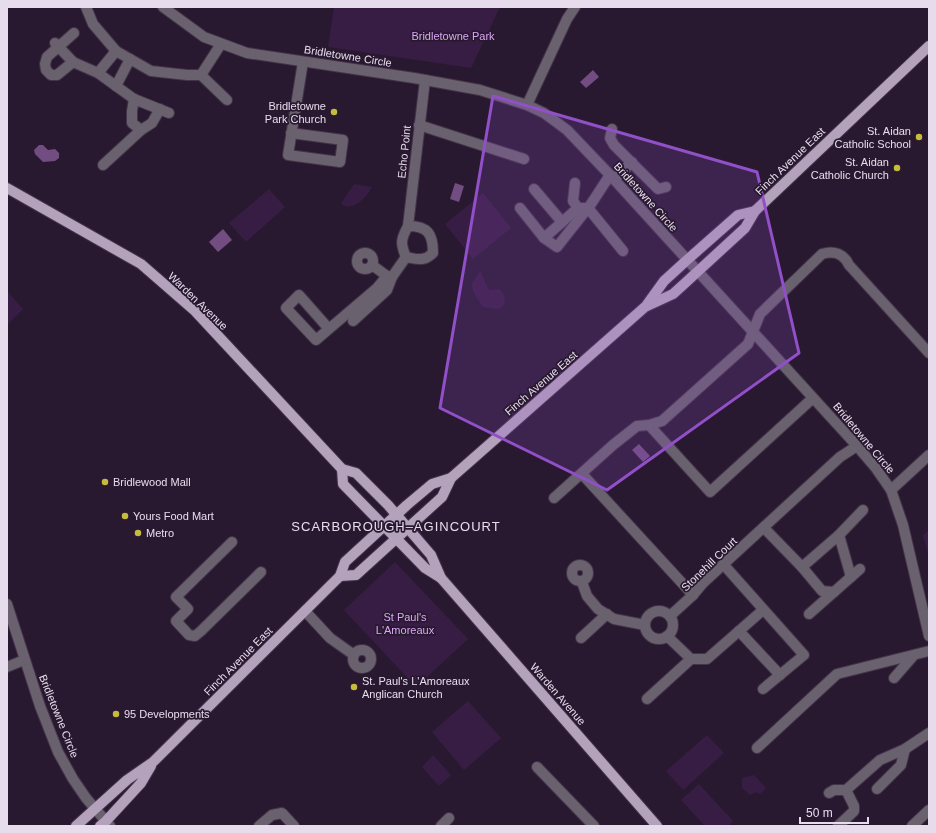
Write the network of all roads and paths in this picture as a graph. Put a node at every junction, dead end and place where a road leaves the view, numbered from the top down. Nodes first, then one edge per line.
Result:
1 (86, 7) edge
2 (163, 7) edge
3 (575, 7) edge
4 (74, 33) dead end
5 (221, 44) junction
6 (57, 45) junction
7 (929, 46) edge
8 (116, 51) junction
9 (130, 59) junction
10 (73, 62) junction
11 (303, 62) junction
12 (98, 73) junction
13 (201, 75) junction
14 (425, 80) junction
15 (116, 86) junction
16 (134, 98) junction
17 (227, 100) dead end
18 (527, 105) junction
19 (419, 125) junction
20 (612, 129) dead end
21 (141, 130) junction
22 (291, 133) junction
23 (524, 159) dead end
24 (632, 162) junction
25 (103, 165) dead end
26 (612, 177) junction
27 (575, 183) dead end
28 (666, 187) dead end
29 (7, 188) edge
30 (534, 189) dead end
31 (520, 208) dead end
32 (583, 208) junction
33 (755, 211) junction
34 (562, 222) junction
35 (408, 226) junction
36 (544, 238) junction
37 (623, 251) dead end
38 (406, 257) junction
39 (687, 260) junction
40 (372, 265) dead end
41 (698, 272) junction
42 (390, 276) junction
43 (646, 306) junction
44 (353, 320) dead end
45 (329, 329) junction
46 (753, 332) junction
47 (929, 353) edge
48 (813, 398) junction
49 (649, 425) junction
50 (857, 446) junction
51 (929, 455) edge
52 (342, 469) junction
53 (582, 474) junction
54 (451, 478) junction
55 (891, 490) junction
56 (554, 498) dead end
57 (863, 510) dead end
58 (396, 515) junction
59 (384, 526) junction
60 (407, 528) junction
61 (764, 528) junction
62 (839, 535) junction
63 (396, 538) junction
64 (232, 542) dead end
65 (724, 565) junction
66 (802, 567) junction
67 (860, 569) dead end
68 (261, 572) dead end
69 (340, 576) junction
70 (851, 577) junction
71 (441, 578) junction
72 (582, 582) dead end
73 (834, 592) junction
74 (692, 596) junction
75 (7, 604) edge
76 (764, 610) junction
77 (305, 611) junction
78 (607, 614) junction
79 (810, 614) dead end
80 (670, 616) junction
81 (645, 625) junction
82 (739, 631) junction
83 (667, 636) junction
84 (929, 636) edge
85 (581, 638) dead end
86 (929, 651) edge
87 (354, 654) dead end
88 (914, 655) junction
89 (691, 659) junction
90 (24, 660) junction
91 (7, 667) edge
92 (780, 675) junction
93 (894, 678) dead end
94 (763, 689) dead end
95 (647, 699) dead end
96 (929, 733) edge
97 (758, 748) dead end
98 (905, 749) junction
99 (153, 762) junction
100 (537, 767) dead end
101 (877, 789) dead end
102 (846, 790) junction
103 (829, 792) dead end
104 (94, 808) junction
105 (929, 810) edge
106 (449, 818) dead end
107 (105, 824) edge
108 (76, 826) edge
109 (259, 826) edge
110 (294, 826) edge
111 (441, 826) edge
112 (594, 826) edge
113 (657, 826) edge
114 (838, 826) edge
115 (912, 826) edge

1 - 8 street
2 - 5 street, Bridletowne Circle
3 - 18 street
4 - 6 street
5 - 11 street, Bridletowne Circle
5 - 13 street
6 - 10 street
6 - 10 street
7 - 33 main road, Finch Avenue East
8 - 9 street
8 - 12 street
9 - 13 street
9 - 15 street
10 - 12 street
11 - 14 street, Bridletowne Circle
11 - 22 street
12 - 15 street
13 - 17 street
14 - 18 street, Bridletowne Circle
14 - 19 street, Echo Point
15 - 16 street
16 - 21 street
16 - 21 street
18 - 26 street, Bridletowne Circle
19 - 23 street
19 - 35 street, Echo Point
20 - 24 street
21 - 25 street
22 - 22 street
24 - 26 street
24 - 28 street
26 - 32 street
26 - 39 street, Bridletowne Circle
27 - 32 street
29 - 52 main road, Warden Avenue
30 - 34 street
31 - 36 street
32 - 34 street
32 - 36 street
32 - 37 street
33 - 39 main road, Finch Avenue East
33 - 41 main road, Finch Avenue East
34 - 36 street
35 - 38 street, Echo Point
35 - 38 street
38 - 42 street
39 - 41 street, Bridletowne Circle
39 - 43 main road, Finch Avenue East
40 - 42 street
41 - 43 main road, Finch Avenue East
41 - 46 street, Bridletowne Circle
42 - 44 street
42 - 45 street
43 - 54 main road, Finch Avenue East
45 - 45 street
46 - 47 street
46 - 48 street, Bridletowne Circle
46 - 49 street
48 - 49 street
48 - 50 street, Bridletowne Circle
49 - 53 street
50 - 55 street, Bridletowne Circle
50 - 61 street, Stonehill Court
51 - 55 street
52 - 58 main road, Warden Avenue
52 - 59 main road, Warden Avenue
53 - 56 street
53 - 74 street
54 - 58 main road, Finch Avenue East
54 - 60 main road, Finch Avenue East
55 - 84 street, Bridletowne Circle
57 - 62 street
58 - 59 main road, Finch Avenue East
58 - 60 main road, Warden Avenue
59 - 63 main road, Warden Avenue
59 - 69 main road, Finch Avenue East
60 - 63 main road, Finch Avenue East
60 - 71 main road, Warden Avenue
61 - 65 street, Stonehill Court
61 - 66 street
62 - 66 street
62 - 70 street
63 - 69 main road, Finch Avenue East
63 - 71 main road, Warden Avenue
64 - 68 street
65 - 74 street, Stonehill Court
65 - 76 street
66 - 73 street
67 - 70 street
69 - 77 main road, Finch Avenue East
70 - 73 street
71 - 113 main road, Warden Avenue
72 - 78 street
73 - 79 street
74 - 80 street, Stonehill Court
75 - 90 street, Bridletowne Circle
76 - 82 street
76 - 92 street
77 - 87 street
77 - 99 main road, Finch Avenue East
78 - 81 street
78 - 85 street
80 - 81 street
80 - 83 street
81 - 83 street
82 - 89 street
82 - 92 street
83 - 89 street
86 - 88 street
88 - 93 street
88 - 97 street
89 - 95 street
90 - 91 street
90 - 104 street, Bridletowne Circle
92 - 94 street
96 - 98 street
98 - 101 street
98 - 102 street
99 - 104 main road, Finch Avenue East
99 - 107 main road, Finch Avenue East
100 - 112 street
102 - 103 street
102 - 114 street
104 - 107 street, Bridletowne Circle
104 - 108 main road, Finch Avenue East
105 - 115 street
106 - 111 street
109 - 110 street

